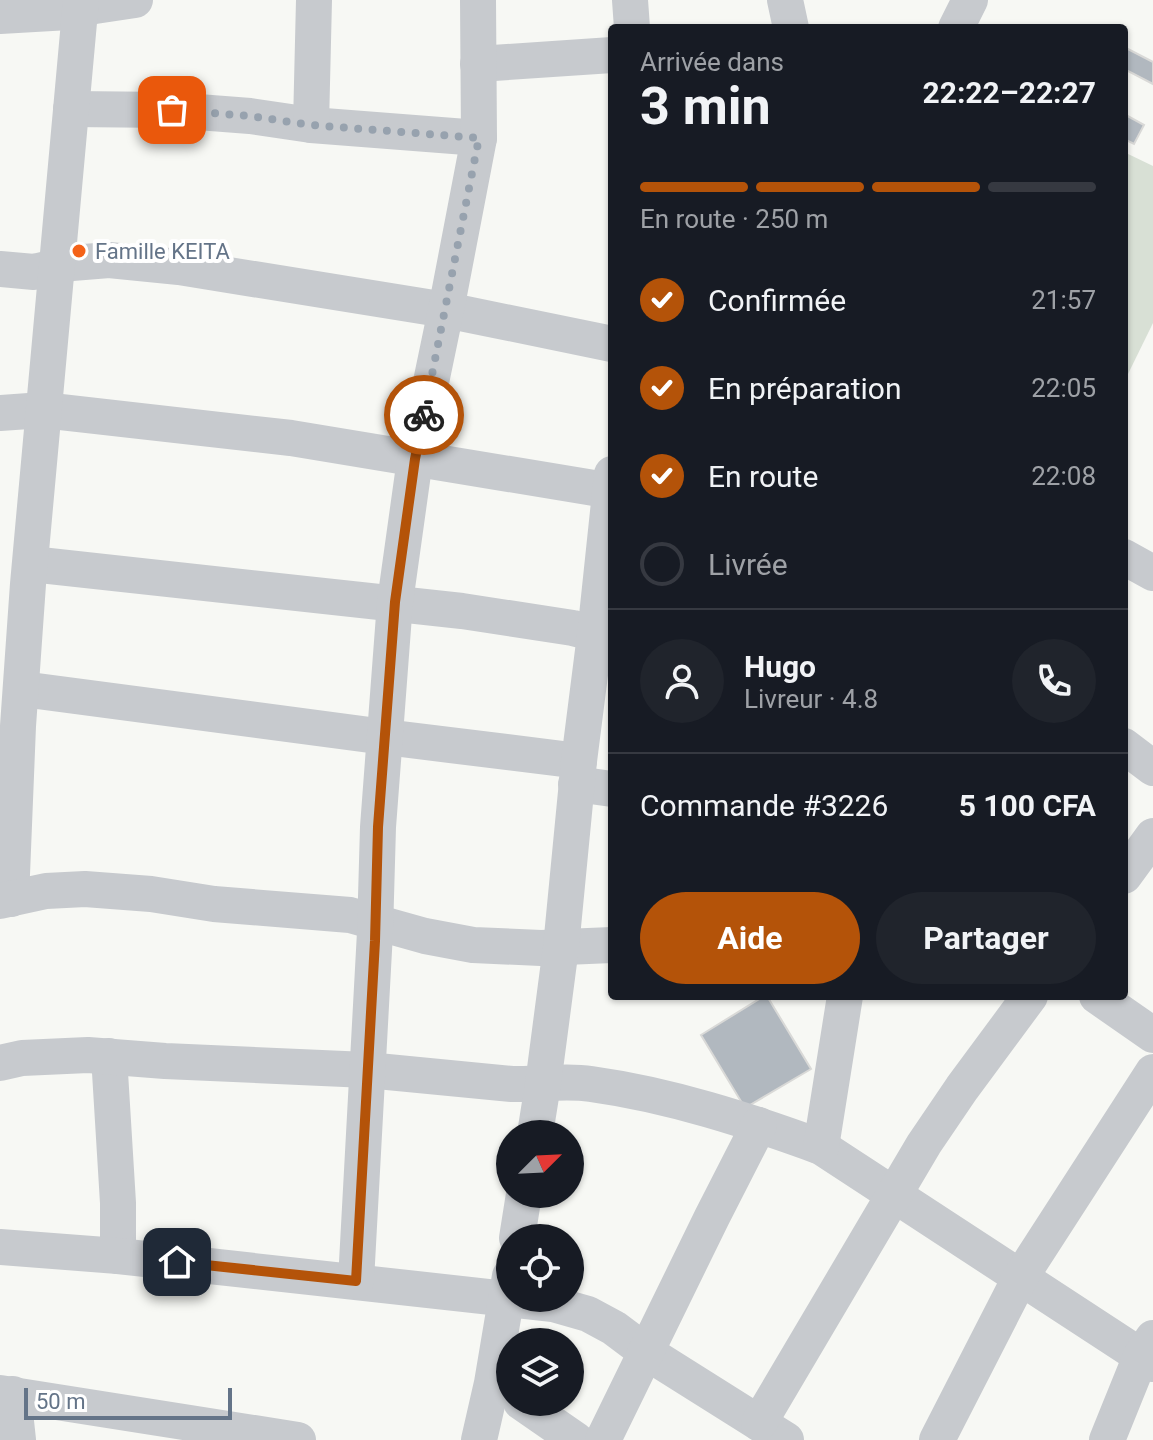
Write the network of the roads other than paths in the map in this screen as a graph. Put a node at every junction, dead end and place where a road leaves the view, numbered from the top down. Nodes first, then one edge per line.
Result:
1 (135, 0) edge
2 (314, 0) edge
3 (478, 0) edge
4 (630, 0) edge
5 (785, 0) edge
6 (970, 0) edge
7 (80, 5) edge
8 (0, 16) edge
9 (632, 24) edge
10 (790, 24) edge
11 (958, 24) edge
12 (608, 55) edge
13 (478, 64) junction
14 (71, 109) junction
15 (311, 125) junction
16 (479, 138) junction
17 (56, 268) junction
18 (0, 269) edge
19 (446, 310) junction
20 (608, 343) edge
21 (43, 410) junction
22 (0, 413) edge
23 (415, 459) junction
24 (608, 485) edge
25 (608, 550) edge
26 (1128, 559) edge
27 (1153, 573) edge
28 (20, 576) edge
29 (395, 602) junction
30 (604, 637) edge
31 (22, 689) junction
32 (9, 725) edge
33 (385, 737) junction
34 (1128, 749) edge
35 (1153, 768) edge
36 (578, 773) junction
37 (608, 787) edge
38 (1153, 836) edge
39 (1128, 870) edge
40 (6, 900) edge
41 (375, 921) junction
42 (608, 945) edge
43 (561, 947) junction
44 (844, 1000) edge
45 (1027, 1000) edge
46 (1103, 1000) edge
47 (1153, 1035) edge
48 (109, 1056) junction
49 (0, 1063) edge
50 (367, 1070) junction
51 (1153, 1072) edge
52 (543, 1084) junction
53 (537, 1120) edge
54 (759, 1125) junction
55 (821, 1147) junction
56 (893, 1195) junction
57 (0, 1247) edge
58 (118, 1256) junction
59 (1020, 1278) junction
60 (356, 1281) junction
61 (496, 1287) edge
62 (581, 1312) edge
63 (646, 1352) junction
64 (1149, 1353) edge
65 (6, 1394) edge
66 (496, 1412) edge
67 (541, 1416) edge
68 (773, 1432) edge
69 (18, 1440) edge
70 (298, 1440) edge
71 (479, 1440) edge
72 (576, 1440) edge
73 (603, 1440) edge
74 (937, 1440) edge
75 (1107, 1440) edge

1 - 7 street
2 - 15 street
3 - 13 street
4 - 9 street
5 - 10 street
6 - 11 street
7 - 8 street
7 - 14 street
12 - 13 street
13 - 16 street
14 - 15 street
14 - 17 street
15 - 16 street
16 - 19 street
17 - 18 street
17 - 19 street
17 - 21 street
19 - 20 street
19 - 23 street
21 - 22 street
21 - 23 street
21 - 28 street
23 - 24 street
23 - 29 street
25 - 30 street
26 - 27 street
28 - 29 street
28 - 31 street
29 - 30 street
29 - 33 street
30 - 36 street
31 - 32 street
31 - 33 street
32 - 40 street
33 - 36 street
33 - 41 street
34 - 35 street
36 - 37 street
36 - 43 street
38 - 39 street
40 - 41 street
41 - 43 street
41 - 50 street
42 - 43 street
43 - 52 street
44 - 55 street
45 - 56 street
46 - 47 street
48 - 49 street
48 - 50 street
48 - 58 street
50 - 52 street
50 - 60 street
51 - 59 street
52 - 53 street
52 - 54 street
54 - 55 street
54 - 63 street
55 - 56 street
56 - 59 street
56 - 68 street
57 - 58 street
58 - 60 street
59 - 64 street
59 - 74 street
60 - 61 street
62 - 63 street
63 - 68 street
63 - 73 street
64 - 75 street
65 - 69 street
65 - 70 street
66 - 71 street
67 - 72 street

